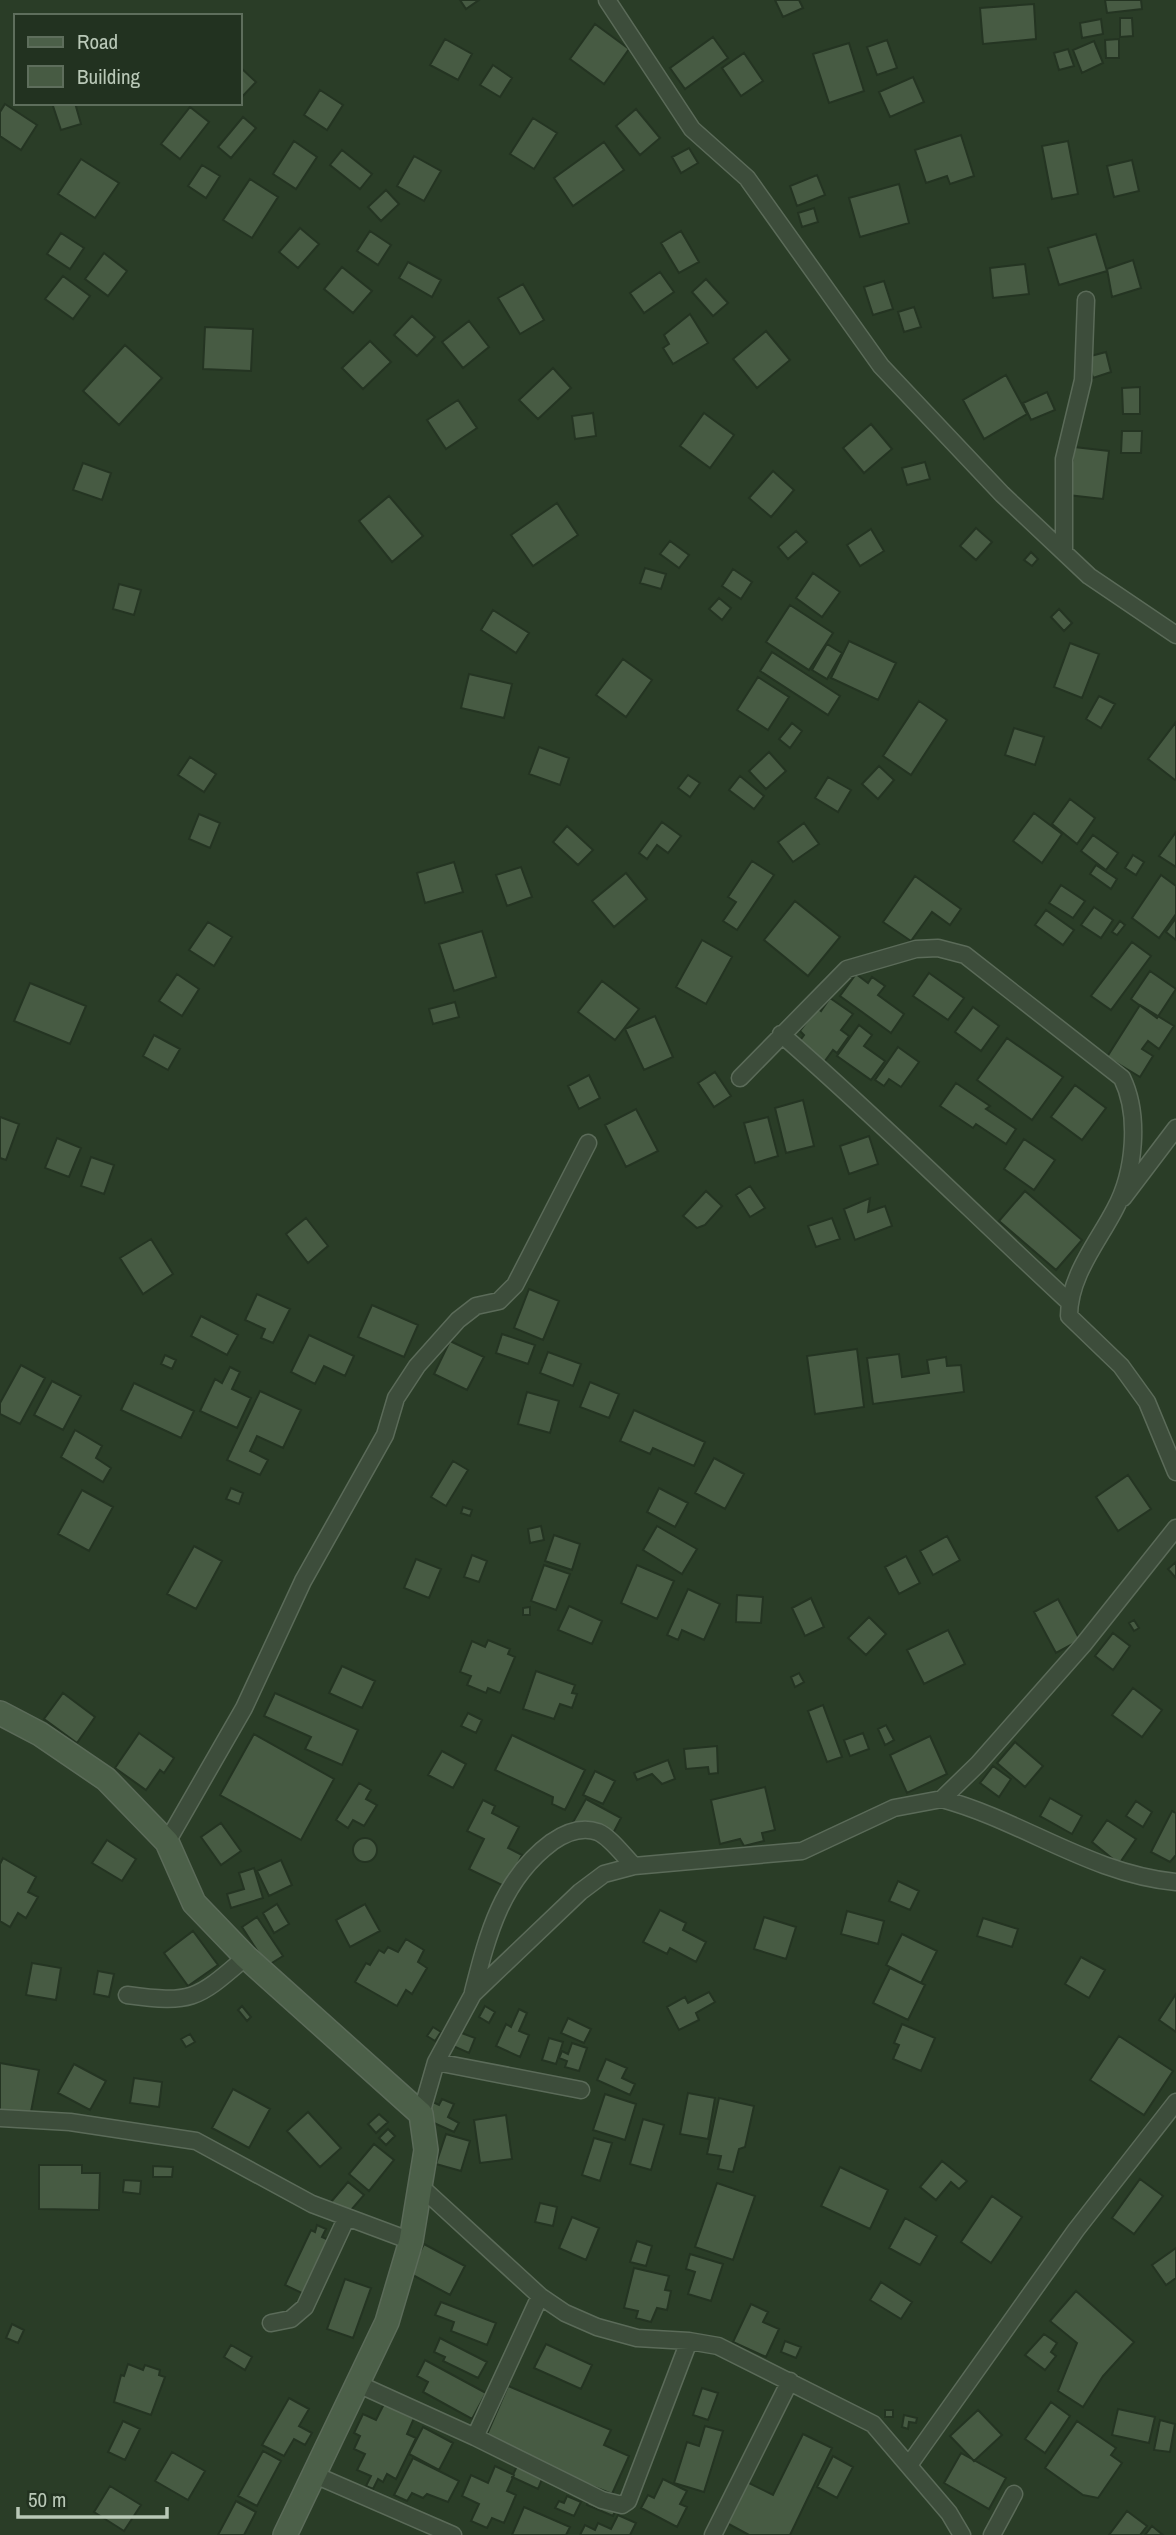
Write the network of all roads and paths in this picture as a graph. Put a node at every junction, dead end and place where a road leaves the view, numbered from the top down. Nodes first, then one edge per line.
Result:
1 (607, 0) edge
2 (1086, 300) dead end
3 (1064, 551) junction
4 (1176, 635) edge
5 (781, 1034) junction
6 (740, 1078) dead end
7 (1176, 1128) edge
8 (588, 1143) dead end
9 (1117, 1205) junction
10 (1069, 1302) junction
11 (1176, 1472) edge
12 (1176, 1528) edge
13 (0, 1713) edge
14 (942, 1799) junction
15 (167, 1842) junction
16 (634, 1866) junction
17 (1176, 1882) edge
18 (246, 1956) junction
19 (473, 1994) junction
20 (127, 1995) dead end
21 (436, 2062) junction
22 (581, 2090) dead end
23 (1176, 2102) edge
24 (421, 2114) junction
25 (0, 2118) edge
26 (420, 2186) junction
27 (346, 2219) junction
28 (411, 2241) junction
29 (540, 2296) junction
30 (271, 2323) dead end
31 (689, 2341) junction
32 (790, 2381) junction
33 (358, 2384) junction
34 (475, 2437) junction
35 (909, 2465) junction
36 (315, 2475) junction
37 (1014, 2494) dead end
38 (430, 2530) edge
39 (285, 2535) edge
40 (453, 2535) edge
41 (713, 2535) edge
42 (962, 2535) edge
43 (992, 2535) edge

1 - 3 street
2 - 3 street
3 - 4 street
5 - 6 street
5 - 9 street
5 - 10 street
7 - 9 street
8 - 15 street
9 - 10 street
10 - 11 street
12 - 14 street
13 - 15 street
14 - 16 street
14 - 17 street
15 - 18 street
16 - 19 street
16 - 19 street
18 - 20 street
18 - 24 street
19 - 21 street
21 - 22 street
21 - 24 street
23 - 35 street
24 - 26 street
25 - 27 street
26 - 28 street
26 - 29 street
27 - 28 street
27 - 30 street
28 - 33 street
29 - 31 street
29 - 34 street
31 - 32 street
31 - 34 street
32 - 35 street
32 - 41 street
33 - 34 street
33 - 36 street
35 - 42 street
36 - 38 street
36 - 39 street
37 - 43 street
38 - 40 street

